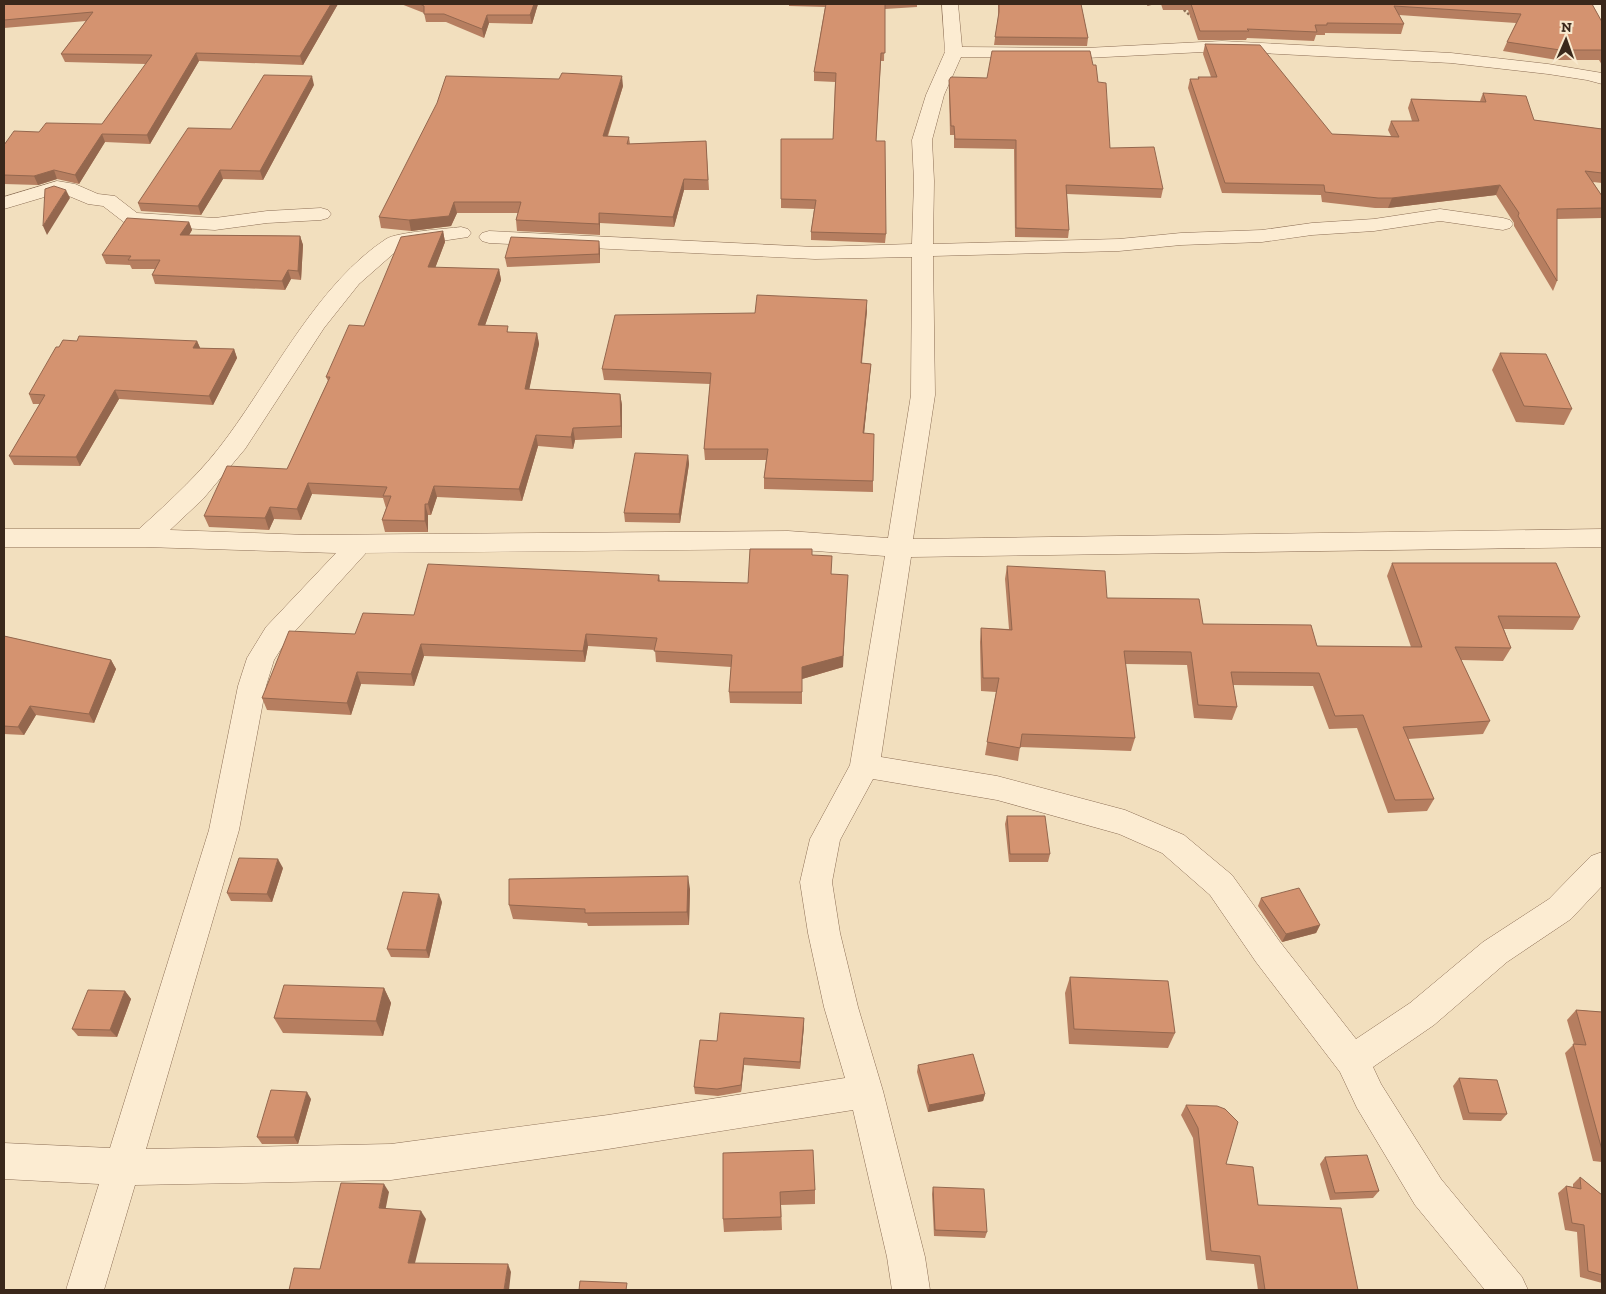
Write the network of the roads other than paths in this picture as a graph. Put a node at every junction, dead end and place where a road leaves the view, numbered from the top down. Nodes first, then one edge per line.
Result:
1 (950, 4) edge
2 (1595, 4) edge
3 (1602, 20) edge
4 (954, 52) junction
5 (1602, 79) edge
6 (4, 203) edge
7 (321, 214) dead end
8 (1503, 224) dead end
9 (461, 233) dead end
10 (489, 237) dead end
11 (922, 251) junction
12 (145, 538) junction
13 (1602, 538) edge
14 (5, 540) edge
15 (359, 544) junction
16 (898, 548) junction
17 (865, 766) junction
18 (1602, 865) edge
19 (1352, 1061) junction
20 (866, 1091) junction
21 (4, 1161) edge
22 (123, 1167) junction
23 (86, 1290) edge
24 (910, 1290) edge
25 (1509, 1290) edge

1 - 4 street
2 - 3 street
4 - 5 street
4 - 11 street
6 - 7 street
8 - 11 street
9 - 12 street
10 - 11 street
11 - 16 street
12 - 14 street
12 - 15 street
13 - 16 street
15 - 16 street
15 - 22 street
16 - 17 street
17 - 19 street
17 - 20 street
18 - 19 street
19 - 25 street
20 - 22 street
20 - 24 street
21 - 22 street
22 - 23 street

